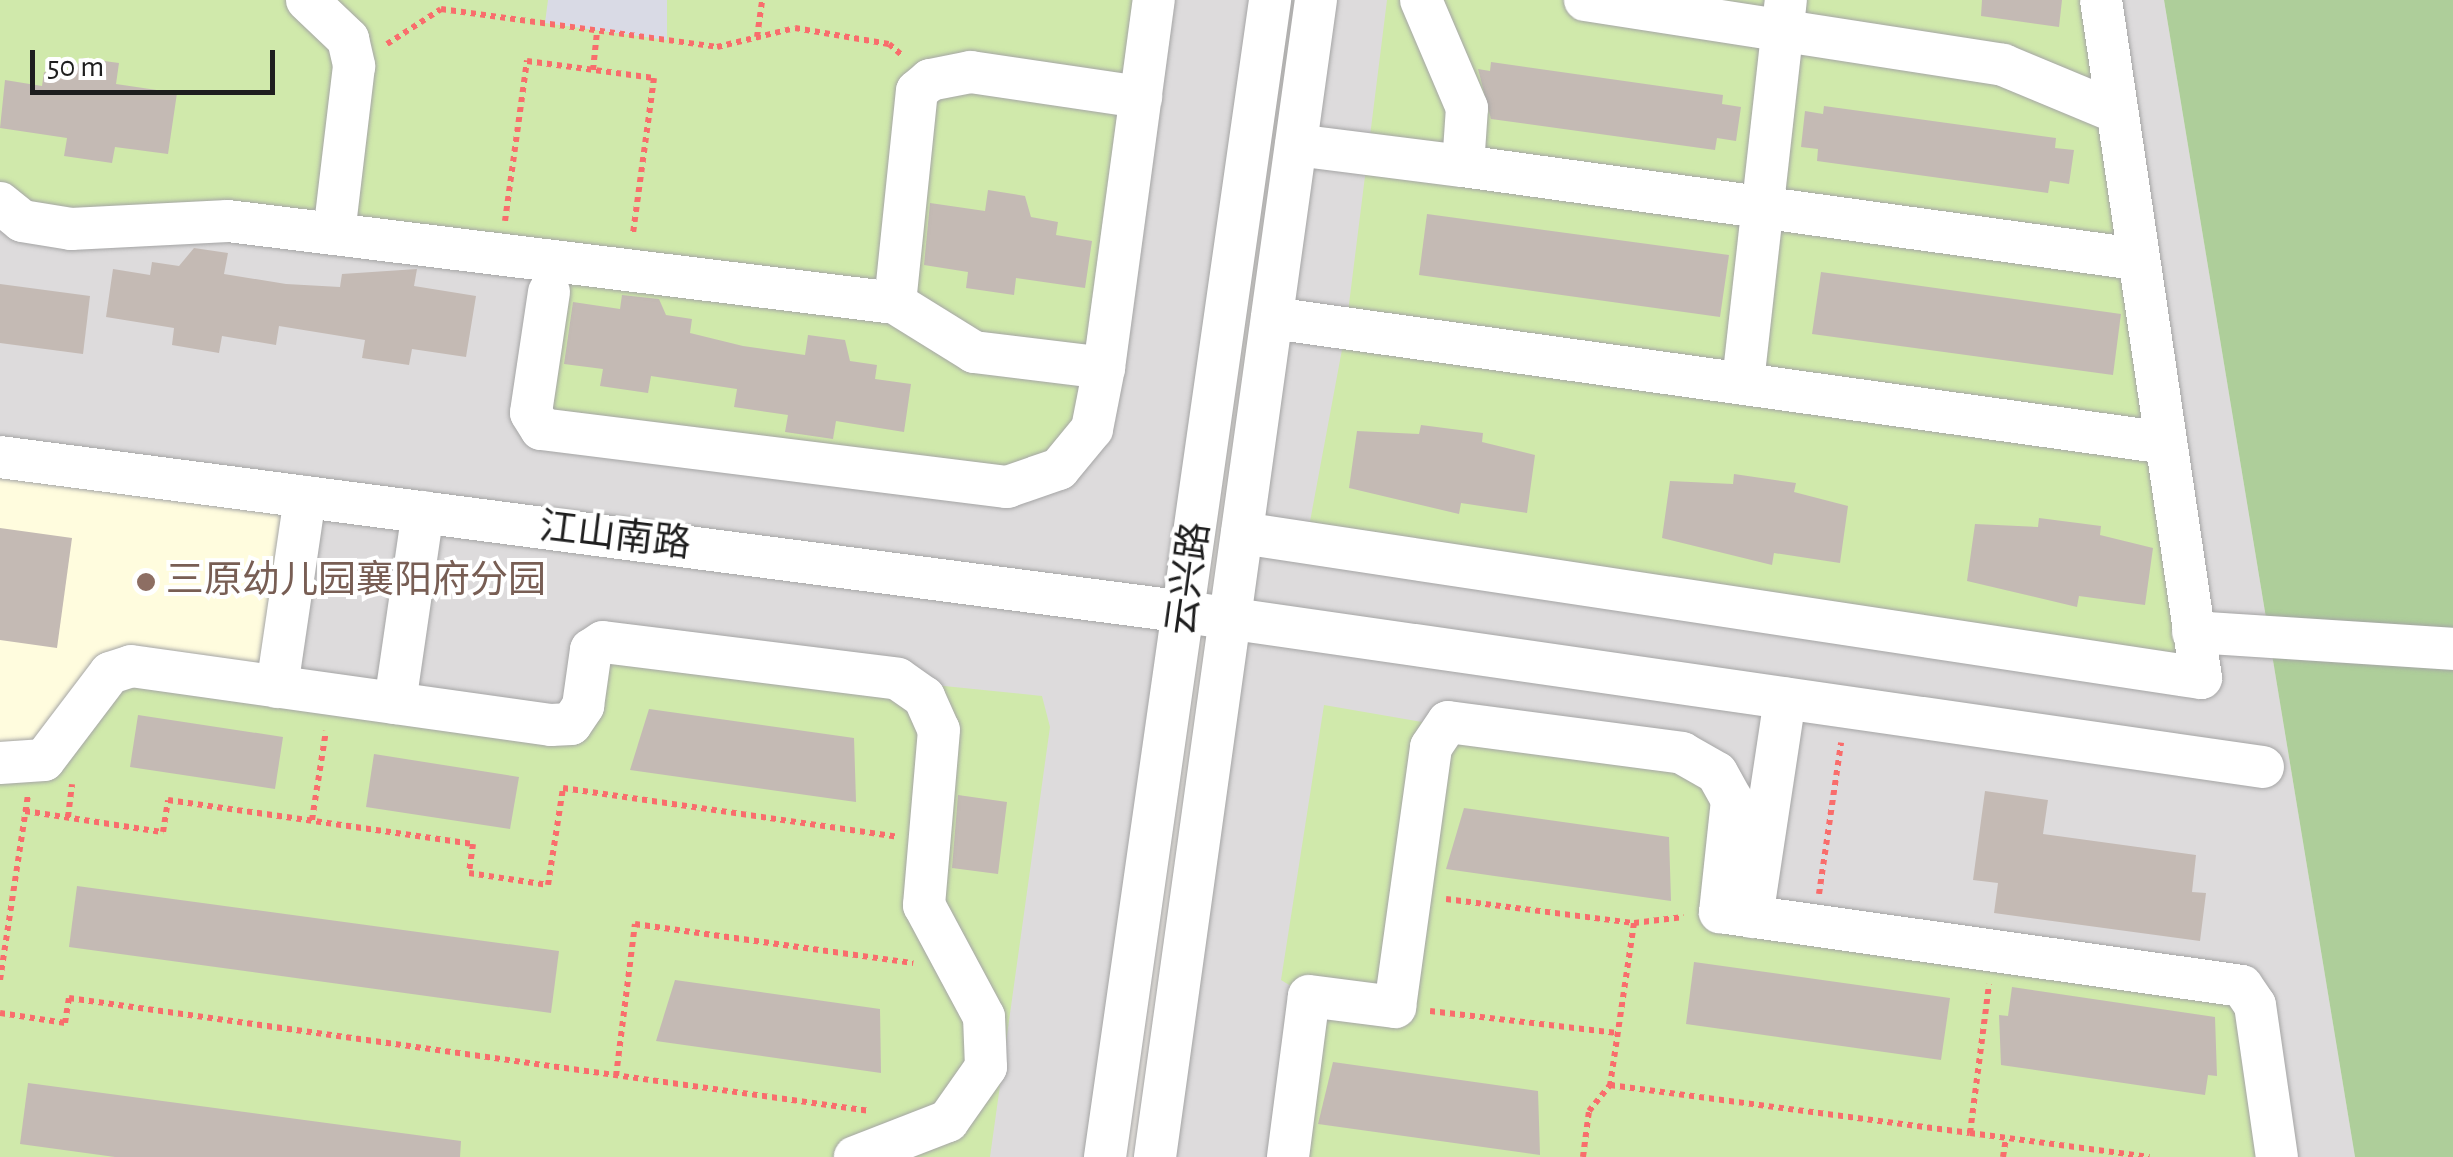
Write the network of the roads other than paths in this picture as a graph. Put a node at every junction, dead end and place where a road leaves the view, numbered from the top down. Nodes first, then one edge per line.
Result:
1 (307, 0) edge
2 (1154, 0) edge
3 (1270, 0) edge
4 (1316, 0) edge
5 (1421, 0) edge
6 (1586, 0) edge
7 (2101, 0) edge
8 (1785, 14) edge
9 (1140, 97) junction
10 (2116, 112) junction
11 (1296, 144) junction
12 (1463, 166) junction
13 (0, 203) edge
14 (1762, 208) junction
15 (334, 234) junction
16 (2136, 260) junction
17 (548, 292) dead end
18 (895, 303) junction
19 (1272, 318) junction
20 (1104, 368) junction
21 (1742, 382) junction
22 (2160, 442) junction
23 (0, 457) edge
24 (305, 496) junction
25 (423, 512) junction
26 (1242, 533) junction
27 (1186, 612) junction
28 (1230, 618) junction
29 (2193, 632) junction
30 (2453, 648) edge
31 (277, 687) junction
32 (1785, 698) junction
33 (395, 703) junction
34 (16, 763) edge
35 (2263, 768) dead end
36 (1736, 914) junction
37 (861, 1152) edge
38 (1105, 1157) edge
39 (1156, 1157) edge
40 (1288, 1157) edge
41 (2277, 1157) edge

1 - 15 street
2 - 9 street
3 - 27 street, 云兴路
4 - 11 street, 云兴路
5 - 12 street
6 - 8 street
7 - 10 street
8 - 10 street
8 - 14 street
9 - 18 street
9 - 20 street
10 - 16 street
11 - 12 street
11 - 19 street, 云兴路
12 - 14 street
13 - 15 street
14 - 16 street
14 - 21 street
15 - 18 street
16 - 22 street
17 - 20 street
18 - 20 street
19 - 21 street
19 - 26 street, 云兴路
21 - 22 street
22 - 29 street
23 - 24 street, 江山南路
24 - 25 street, 江山南路
24 - 31 street
25 - 27 street, 江山南路
25 - 33 street
26 - 28 street, 云兴路
26 - 29 street
27 - 28 street, 江山南路
27 - 38 street, 云兴路
28 - 32 street, 江山南路
28 - 39 street, 云兴路
29 - 30 street
31 - 33 street
31 - 34 street
32 - 35 street, 江山南路
32 - 36 street
33 - 37 street
36 - 40 street
36 - 41 street

